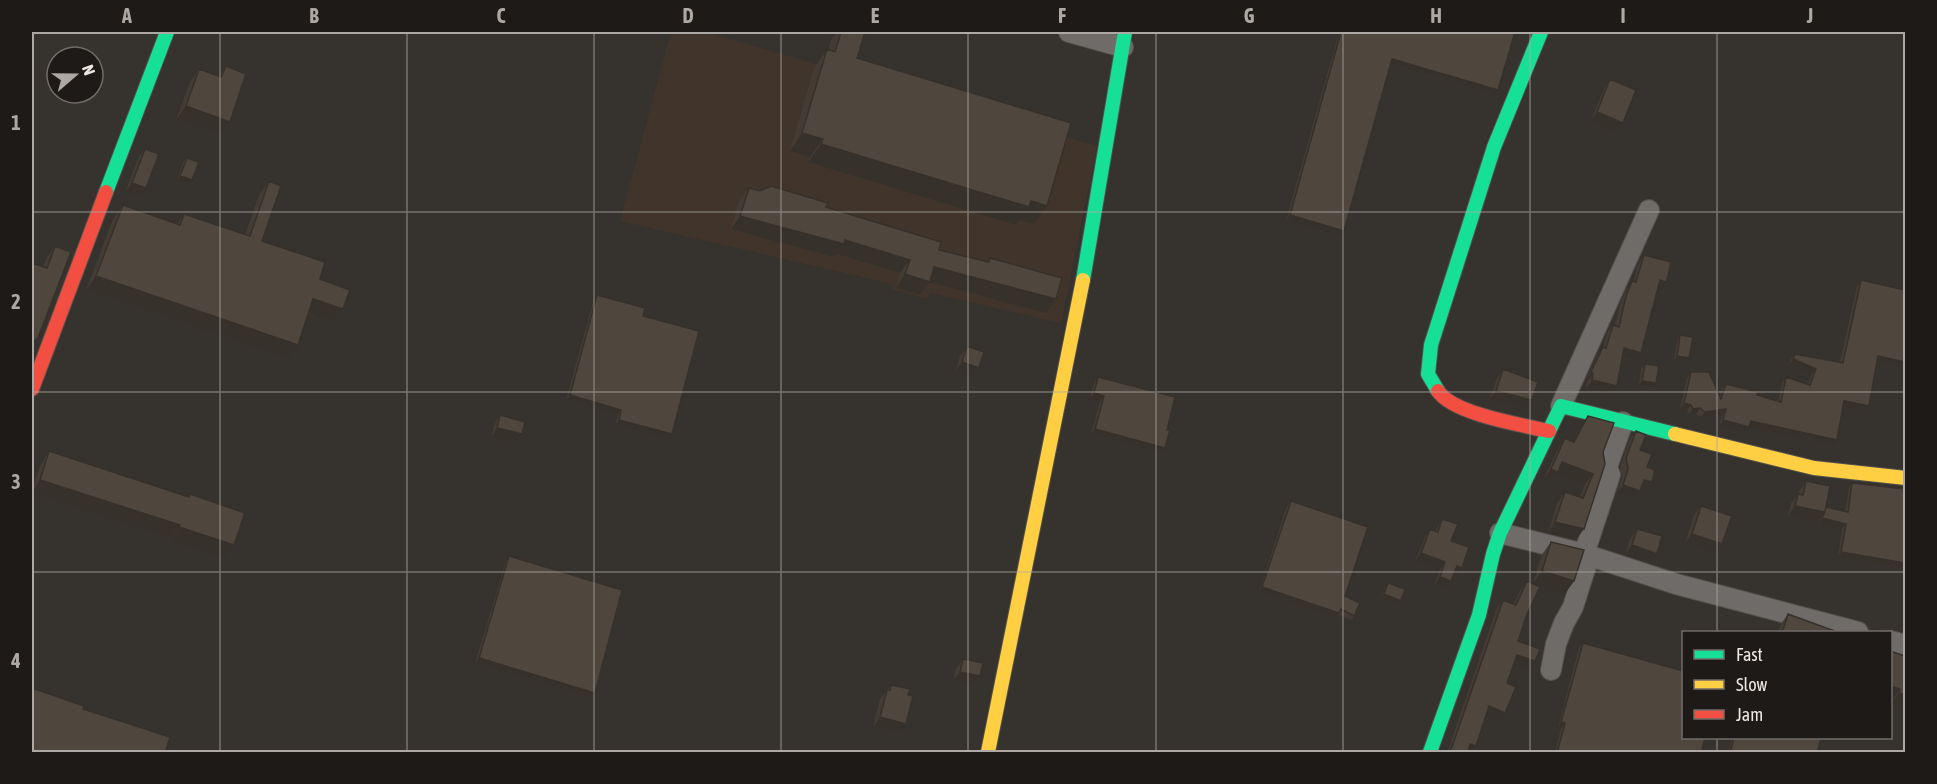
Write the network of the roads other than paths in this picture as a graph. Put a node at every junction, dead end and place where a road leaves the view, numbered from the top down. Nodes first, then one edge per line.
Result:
1 (167, 32) edge
2 (1070, 32) edge
3 (1541, 32) edge
4 (1124, 40) edge
5 (1649, 210) dead end
6 (35, 369) edge
7 (32, 389) edge
8 (1561, 406) junction
9 (1623, 422) junction
10 (1549, 431) junction
11 (1905, 478) edge
12 (1500, 533) junction
13 (1584, 554) junction
14 (1851, 631) edge
15 (1551, 670) dead end
16 (988, 753) edge
17 (1430, 753) edge

1 - 6 street
2 - 4 street
3 - 10 street
4 - 16 street
5 - 8 street
6 - 7 street
8 - 9 street
8 - 10 street
9 - 11 street
9 - 13 street
10 - 12 street
12 - 13 street
12 - 17 street
13 - 14 street
13 - 15 street

